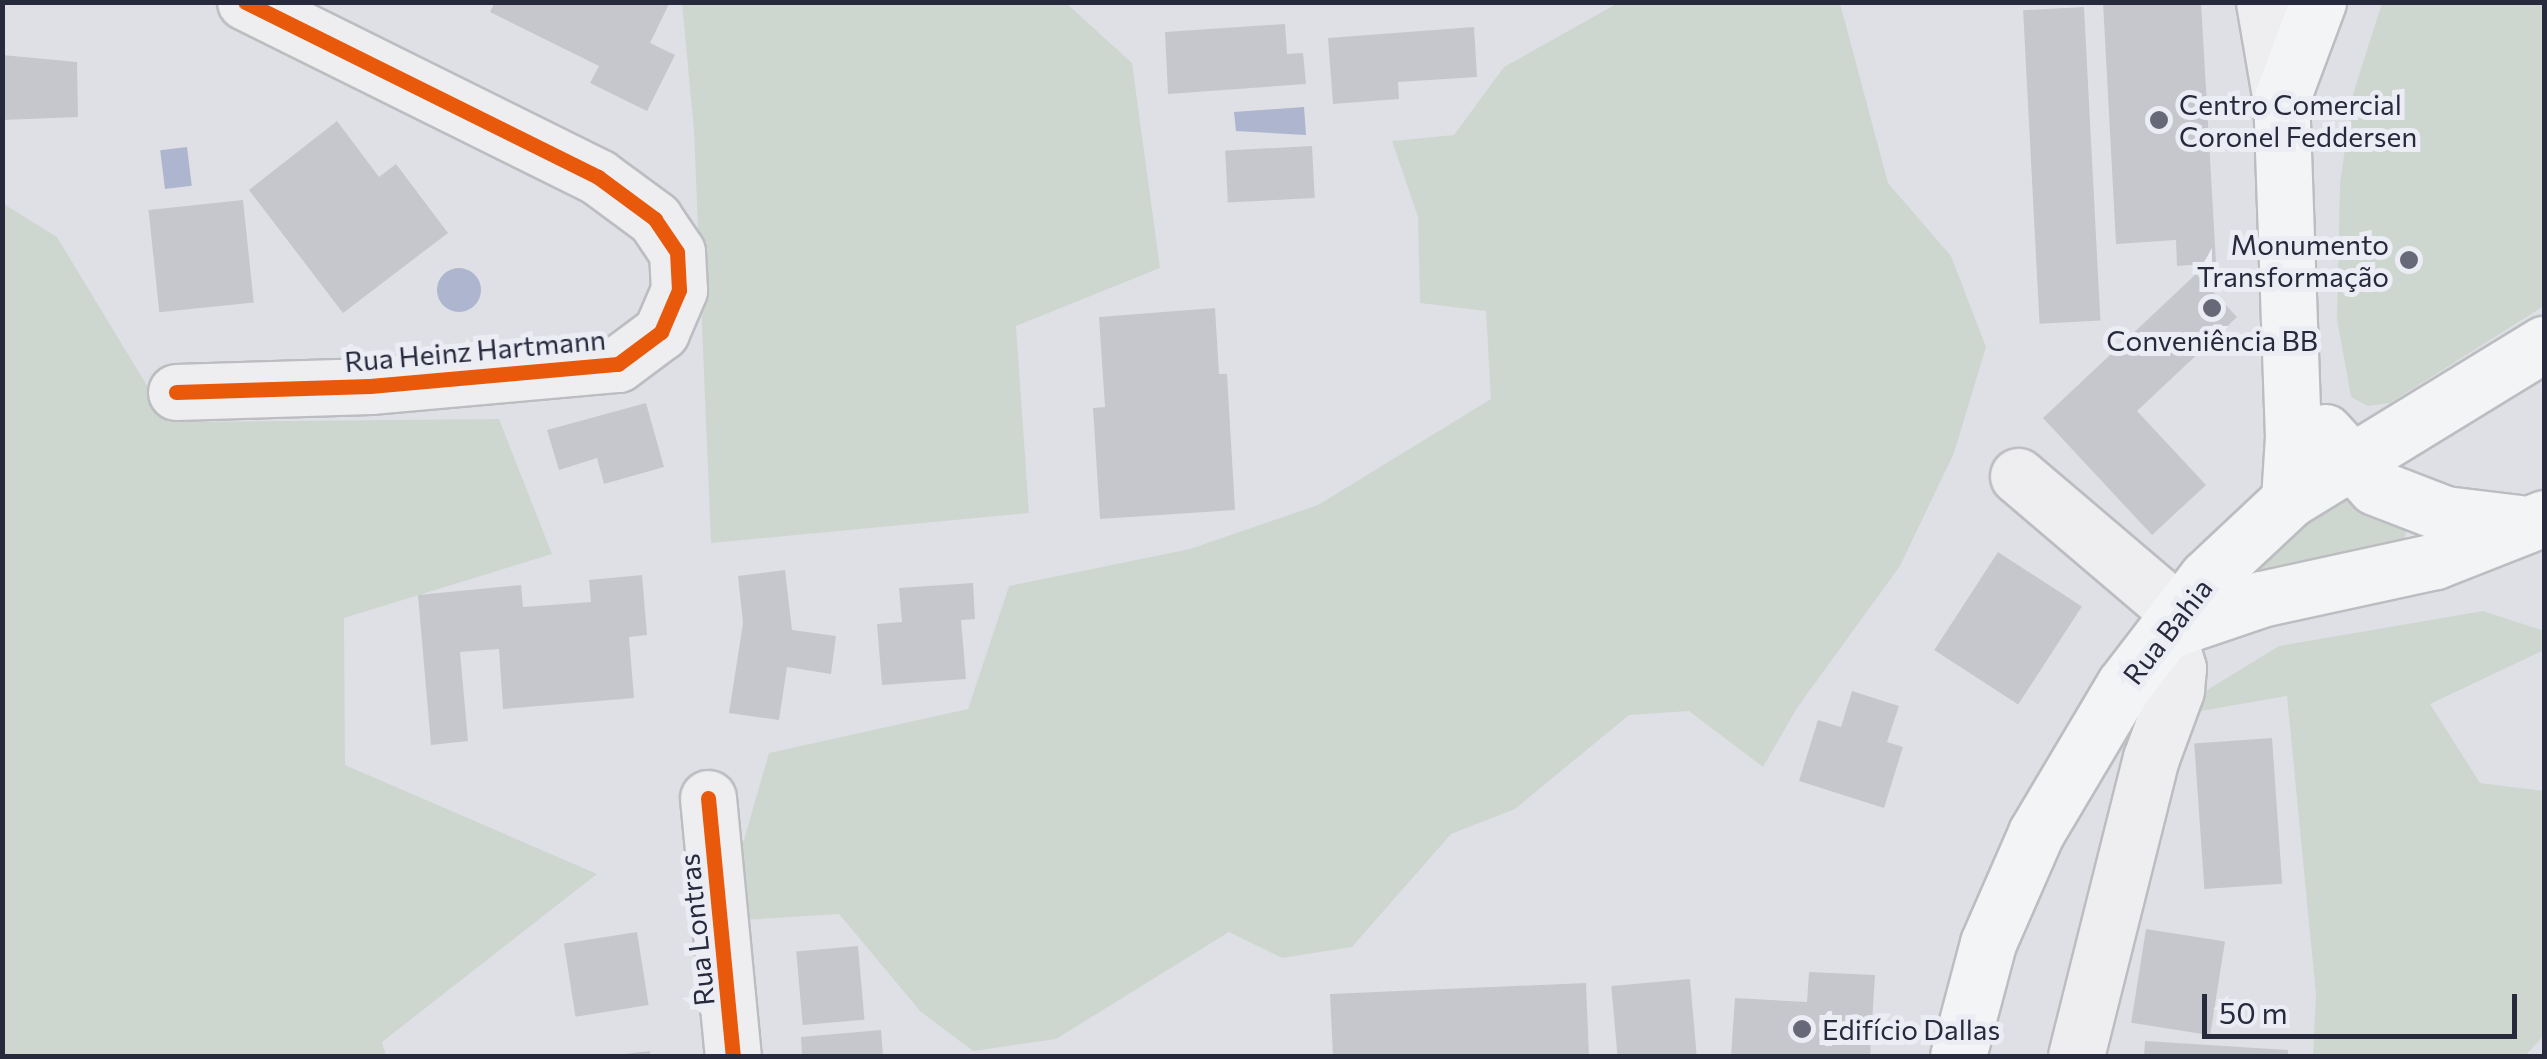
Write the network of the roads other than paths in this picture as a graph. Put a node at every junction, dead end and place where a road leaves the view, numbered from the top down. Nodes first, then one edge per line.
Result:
1 (245, 2) edge
2 (2264, 2) edge
3 (2318, 2) edge
4 (2281, 101) junction
5 (2544, 344) edge
6 (2289, 362) junction
7 (176, 392) dead end
8 (2346, 461) junction
9 (2018, 476) dead end
10 (2288, 500) junction
11 (2533, 521) edge
12 (2173, 622) junction
13 (708, 798) dead end
14 (733, 1056) edge
15 (1958, 1056) edge
16 (2076, 1056) edge

1 - 7 street, Rua Heinz Hartmann
2 - 4 street
3 - 4 main road
4 - 6 main road
5 - 8 main road, Rua Bahia
6 - 8 main road
6 - 10 main road
8 - 10 main road, Rua Bahia
8 - 11 main road
9 - 12 street
10 - 12 main road, Rua Bahia
11 - 12 main road
12 - 15 main road, Rua Bahia
12 - 16 street
13 - 14 street, Rua Lontras

